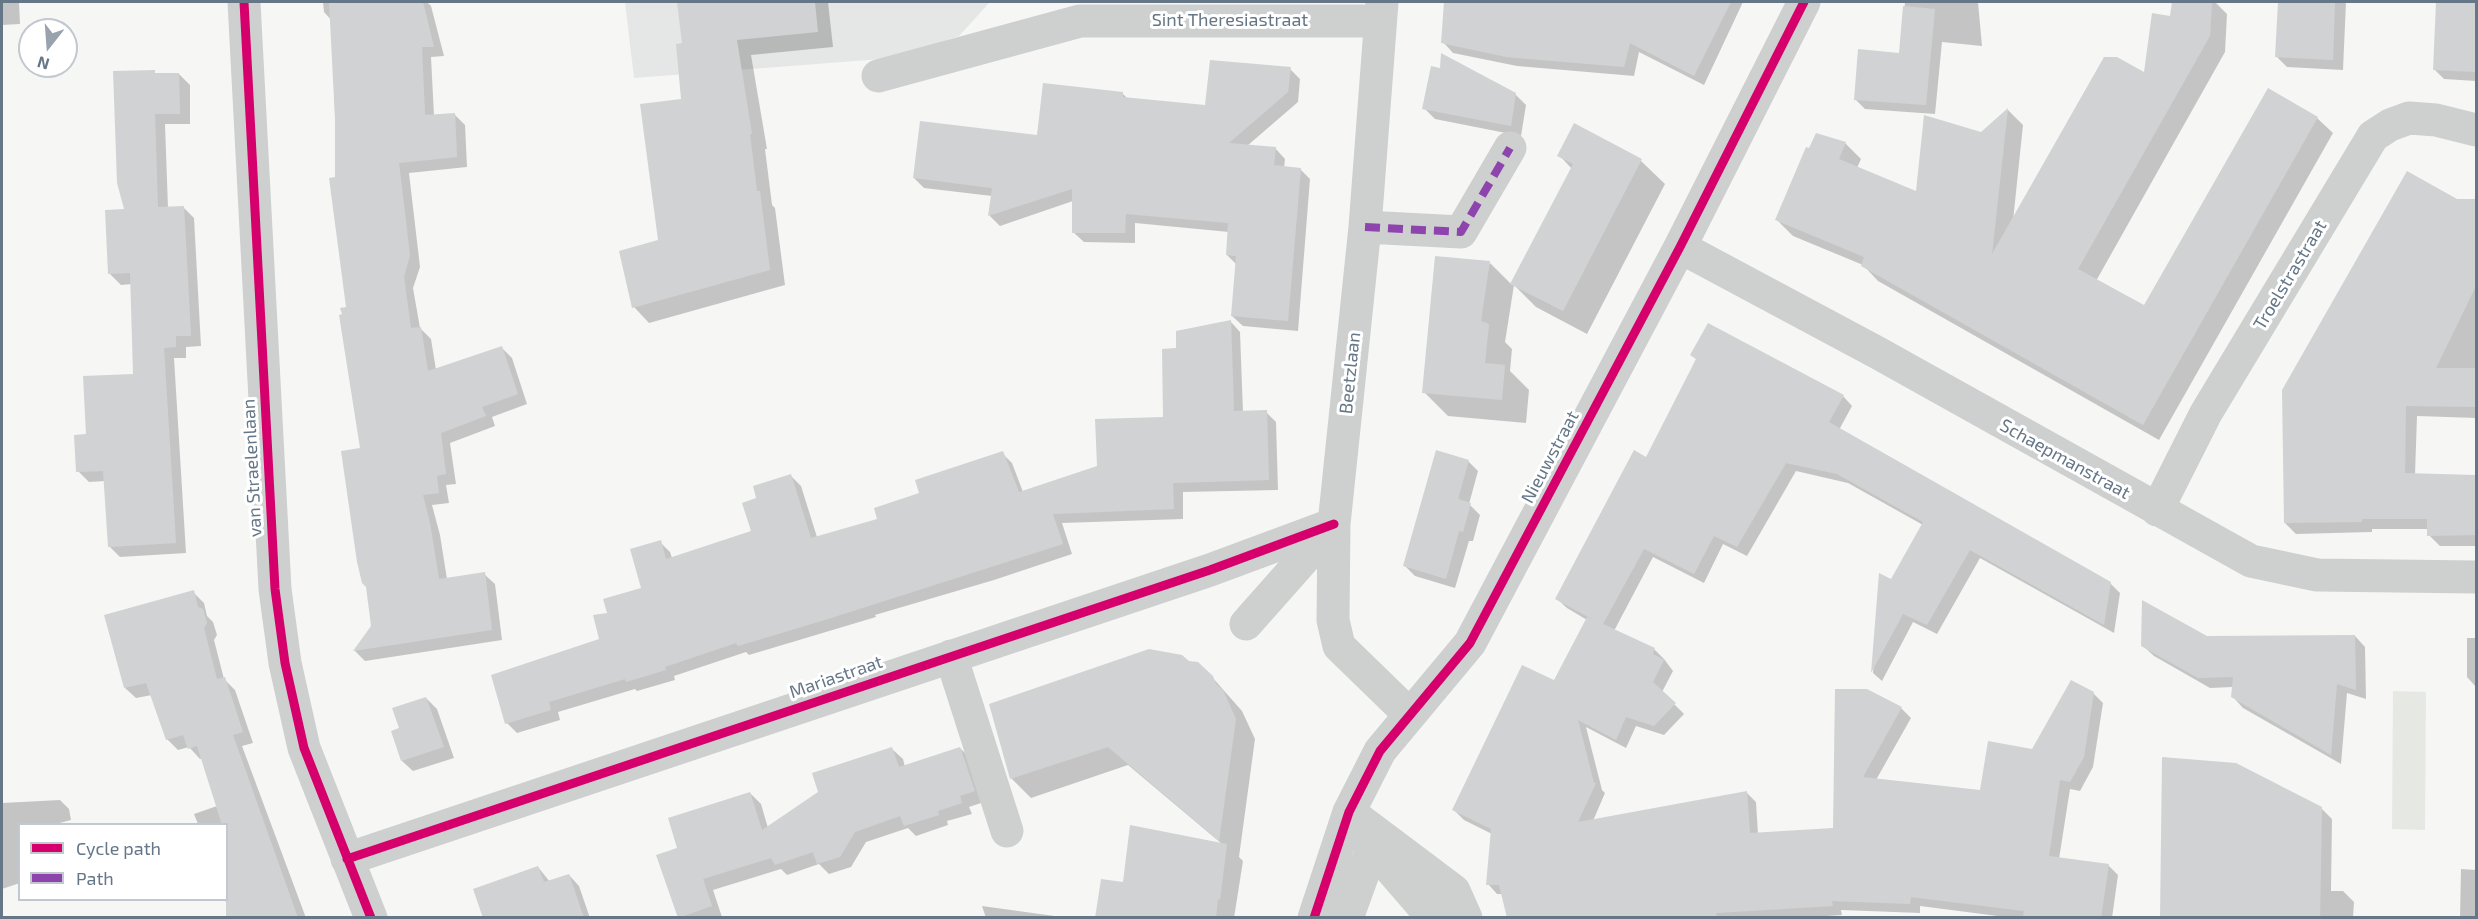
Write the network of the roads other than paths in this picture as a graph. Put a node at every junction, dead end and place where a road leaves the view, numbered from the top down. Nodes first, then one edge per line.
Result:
1 (244, 2) edge
2 (1804, 2) edge
3 (1078, 11) edge
4 (1381, 11) edge
5 (878, 76) dead end
6 (2476, 130) edge
7 (1510, 148) dead end
8 (1365, 227) junction
9 (1680, 247) junction
10 (2157, 510) junction
11 (1334, 524) junction
12 (2476, 577) edge
13 (1246, 624) dead end
14 (951, 656) junction
15 (1410, 715) junction
16 (1349, 812) junction
17 (1007, 831) dead end
18 (1372, 849) junction
19 (347, 859) junction
20 (371, 918) edge
21 (1314, 918) edge
22 (1347, 918) edge
23 (1433, 918) edge
24 (1466, 918) edge

1 - 19 street, van Straelenlaan
2 - 9 street, Nieuwstraat
3 - 4 street, Sint Theresiastraat
3 - 5 street, Sint Theresiastraat
4 - 8 street, Beetzlaan
6 - 10 street, Troelstrastraat
7 - 8 street
8 - 11 street, Beetzlaan
9 - 10 street, Schaepmanstraat
9 - 15 street, Nieuwstraat
10 - 12 street, Schaepmanstraat
11 - 13 street
11 - 14 street, Mariastraat
11 - 15 street, Beetzlaan
14 - 17 street
14 - 19 street, Mariastraat
15 - 16 street, Nieuwstraat
16 - 18 street
16 - 21 street, Nieuwstraat
16 - 24 street
18 - 22 street
18 - 23 street
19 - 20 street, van Straelenlaan

